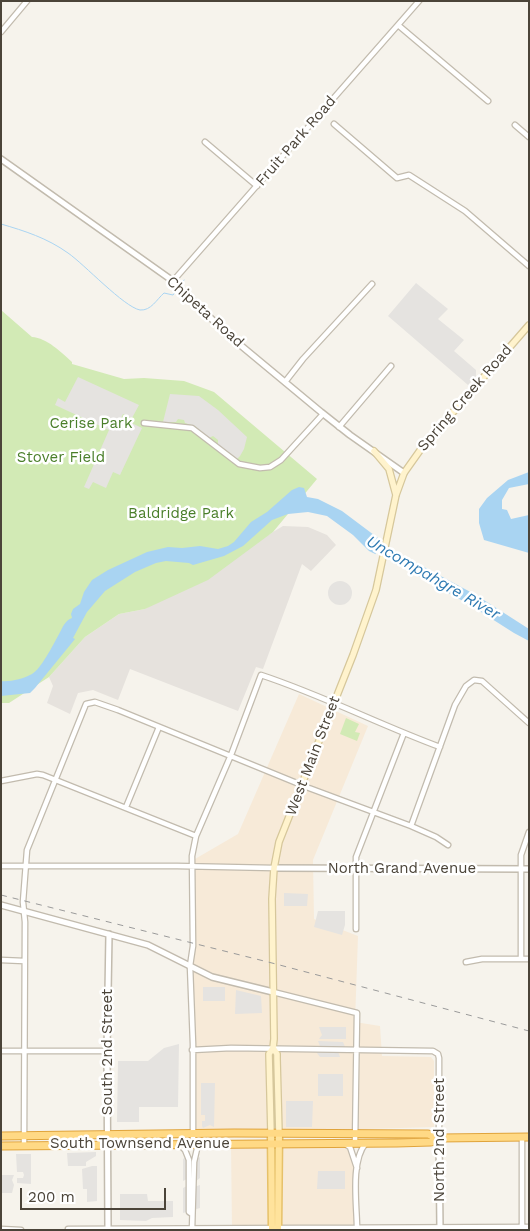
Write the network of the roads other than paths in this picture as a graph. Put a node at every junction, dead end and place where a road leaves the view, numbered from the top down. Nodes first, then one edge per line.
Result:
1 (27, 1) edge
2 (419, 1) edge
3 (398, 25) junction
4 (1, 32) edge
5 (488, 101) dead end
6 (334, 124) dead end
7 (516, 125) dead end
8 (529, 137) edge
9 (205, 142) dead end
10 (1, 159) edge
11 (257, 186) junction
12 (529, 266) edge
13 (173, 281) junction
14 (372, 284) dead end
15 (529, 325) edge
16 (391, 366) dead end
17 (285, 382) junction
18 (323, 414) junction
19 (144, 423) dead end
20 (339, 426) junction
21 (374, 451) junction
22 (404, 473) junction
23 (396, 495) junction
24 (333, 703) junction
25 (529, 723) edge
26 (159, 727) junction
27 (404, 733) junction
28 (440, 747) junction
29 (231, 755) junction
30 (55, 780) junction
31 (1, 781) edge
32 (302, 784) junction
33 (126, 807) junction
34 (373, 811) junction
35 (411, 826) junction
36 (529, 832) edge
37 (196, 836) junction
38 (448, 846) dead end
39 (1, 866) edge
40 (25, 866) junction
41 (192, 867) junction
42 (274, 868) junction
43 (356, 868) junction
44 (521, 869) junction
45 (529, 869) edge
46 (1, 905) edge
47 (24, 911) junction
48 (356, 929) dead end
49 (109, 934) junction
50 (521, 959) junction
51 (529, 959) edge
52 (1, 960) edge
53 (24, 960) junction
54 (466, 962) dead end
55 (190, 966) junction
56 (273, 992) junction
57 (273, 1048) junction
58 (192, 1050) junction
59 (357, 1050) junction
60 (1, 1051) edge
61 (24, 1051) junction
62 (107, 1051) junction
63 (355, 1133) junction
64 (193, 1134) junction
65 (275, 1134) junction
66 (109, 1135) junction
67 (1, 1136) edge
68 (24, 1136) junction
69 (526, 1137) edge
70 (439, 1138) junction
71 (367, 1142) junction
72 (341, 1143) junction
73 (355, 1143) junction
74 (179, 1144) junction
75 (197, 1144) junction
76 (275, 1144) junction
77 (24, 1145) junction
78 (109, 1145) junction
79 (1, 1146) edge
80 (357, 1169) junction
81 (192, 1214) junction
82 (529, 1227) edge
83 (440, 1228) edge
84 (522, 1228) edge
85 (1, 1229) edge
86 (68, 1229) edge
87 (108, 1229) edge
88 (192, 1229) edge
89 (275, 1229) edge
90 (357, 1229) edge
91 (21, 1230) edge

1 - 4 street
2 - 3 street, Fruit Park Road
3 - 5 street
3 - 11 street, Fruit Park Road
6 - 12 street
7 - 8 street
9 - 11 street
10 - 13 street, Chipeta Road
11 - 13 street, Fruit Park Road
13 - 17 street, Chipeta Road
14 - 17 street
15 - 22 main road, Spring Creek Road
16 - 20 street
17 - 18 street, Chipeta Road
18 - 19 street
18 - 20 street, Chipeta Road
20 - 21 street, Chipeta Road
21 - 22 street, Chipeta Road
21 - 23 main road
22 - 23 main road, West Main Street
23 - 24 main road, West Main Street
24 - 27 street
24 - 29 street
24 - 32 main road, West Main Street
25 - 28 street
26 - 29 street
26 - 30 street
26 - 33 street
27 - 28 street
27 - 34 street
28 - 35 street
29 - 32 street
29 - 37 street
30 - 31 street
30 - 33 street
30 - 40 street
32 - 34 street
32 - 42 main road, West Main Street
33 - 37 street
34 - 35 street
34 - 43 street
35 - 38 street
36 - 44 street
37 - 41 street
39 - 40 street
40 - 41 street
40 - 47 street
41 - 42 street
41 - 55 street
42 - 43 street, North Grand Avenue
42 - 56 main road, West Main Street
43 - 44 street, North Grand Avenue
43 - 48 street
44 - 45 street, North Grand Avenue
44 - 50 street
46 - 47 street
47 - 49 street
47 - 53 street
49 - 55 street
49 - 62 street, South 2nd Street
50 - 51 street
50 - 54 street
52 - 53 street
53 - 61 street
55 - 56 street
55 - 58 street
56 - 57 main road, West Main Street
56 - 59 street
57 - 58 street
57 - 59 street
57 - 65 main road, West Main Street
58 - 64 street
59 - 63 street
59 - 70 street, North 2nd Street
60 - 61 street
61 - 62 street
61 - 68 street
62 - 66 street, South 2nd Street
63 - 65 highway, South Townsend Avenue
63 - 70 highway, South Townsend Avenue
63 - 73 street
64 - 65 highway, South Townsend Avenue
64 - 66 highway, South Townsend Avenue
64 - 75 street
65 - 76 main road
66 - 68 highway, South Townsend Avenue
66 - 78 street, South 2nd Street
67 - 68 highway, South Townsend Avenue
68 - 77 street
69 - 70 highway
69 - 84 street
70 - 71 highway, South Townsend Avenue
70 - 83 street, North 2nd Street
71 - 73 highway, South Townsend Avenue
71 - 80 street
72 - 73 highway, South Townsend Avenue
72 - 76 highway, South Townsend Avenue
72 - 80 street
74 - 75 highway, South Townsend Avenue
74 - 78 highway, South Townsend Avenue
74 - 81 street
75 - 76 highway, South Townsend Avenue
75 - 81 street
76 - 89 main road
77 - 78 highway, South Townsend Avenue
77 - 79 highway, South Townsend Avenue
78 - 87 street, South 2nd Street
80 - 90 street
81 - 88 street
82 - 84 street
83 - 84 street
83 - 90 street
85 - 91 street
86 - 87 street
87 - 88 street
88 - 89 street
89 - 90 street

